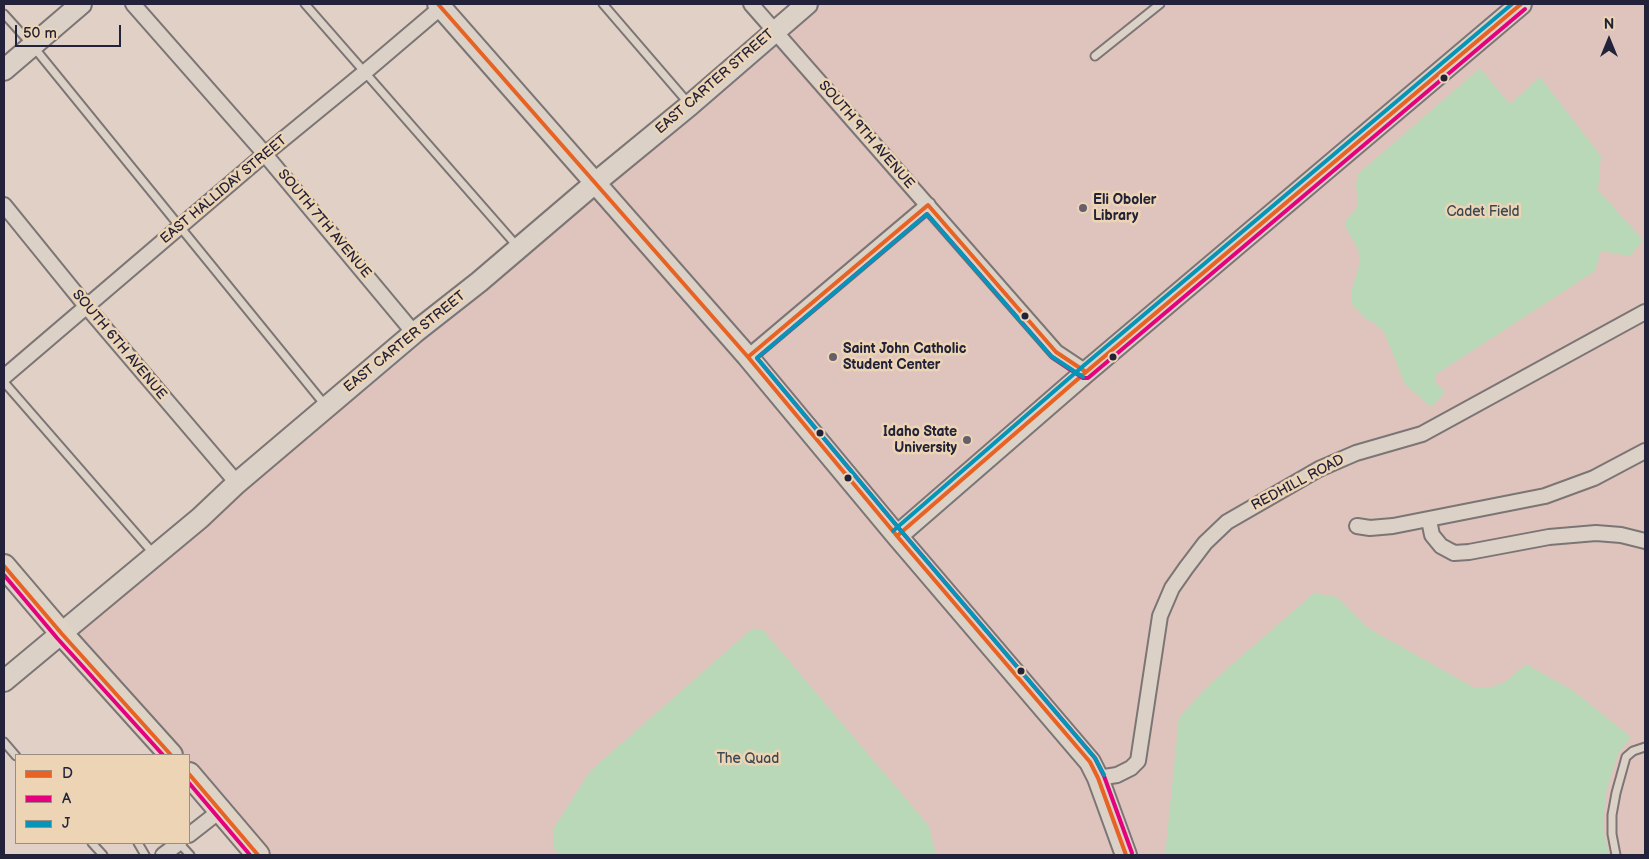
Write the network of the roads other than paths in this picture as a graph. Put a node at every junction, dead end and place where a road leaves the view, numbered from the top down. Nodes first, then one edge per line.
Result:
1 (81, 4) edge
2 (133, 4) edge
3 (304, 4) edge
4 (603, 4) edge
5 (751, 4) edge
6 (807, 4) edge
7 (1160, 4) edge
8 (1521, 4) edge
9 (441, 5) edge
10 (4, 14) edge
11 (775, 31) junction
12 (32, 45) junction
13 (1096, 56) dead end
14 (4, 70) edge
15 (365, 72) junction
16 (690, 105) junction
17 (265, 154) junction
18 (595, 183) junction
19 (4, 205) edge
20 (928, 205) junction
21 (180, 227) junction
22 (518, 248) junction
23 (86, 306) junction
24 (1645, 312) edge
25 (414, 333) junction
26 (748, 358) junction
27 (1086, 372) junction
28 (4, 377) edge
29 (4, 382) edge
30 (327, 407) junction
31 (1645, 451) edge
32 (237, 483) junction
33 (1429, 520) junction
34 (1357, 526) dead end
35 (896, 536) junction
36 (1645, 541) edge
37 (155, 555) junction
38 (4, 566) edge
39 (62, 634) junction
40 (4, 681) edge
41 (4, 742) edge
42 (1645, 747) edge
43 (171, 754) edge
44 (15, 755) edge
45 (190, 775) edge
46 (1098, 778) junction
47 (220, 810) junction
48 (190, 834) edge
49 (93, 844) edge
50 (139, 844) edge
51 (178, 844) edge
52 (180, 844) edge
53 (103, 855) edge
54 (145, 855) edge
55 (163, 855) edge
56 (190, 855) edge
57 (258, 855) edge
58 (1126, 855) edge
59 (1616, 855) edge

1 - 12 street
2 - 17 street, SOUTH 7TH AVENUE
3 - 15 lane
4 - 16 lane
5 - 11 street, SOUTH 9TH AVENUE
6 - 11 street, EAST CARTER STREET
7 - 13 lane
8 - 27 street
9 - 15 street, EAST HALLIDAY STREET
9 - 18 street
10 - 12 lane
11 - 16 street, EAST CARTER STREET
11 - 20 street, SOUTH 9TH AVENUE
12 - 14 street
12 - 21 lane
15 - 17 street, EAST HALLIDAY STREET
15 - 22 lane
16 - 18 street, EAST CARTER STREET
17 - 21 street, EAST HALLIDAY STREET
17 - 25 street, SOUTH 7TH AVENUE
18 - 22 street, EAST CARTER STREET
18 - 26 street
19 - 23 street, SOUTH 6TH AVENUE
20 - 26 street
20 - 27 street, SOUTH 9TH AVENUE
21 - 23 street, EAST HALLIDAY STREET
21 - 30 lane
22 - 25 street, EAST CARTER STREET
23 - 28 street, EAST HALLIDAY STREET
23 - 32 street, SOUTH 6TH AVENUE
24 - 46 street, REDHILL ROAD
25 - 30 street, EAST CARTER STREET
26 - 35 street
27 - 35 street
29 - 37 lane
30 - 32 street, EAST CARTER STREET
31 - 33 street
32 - 37 street, EAST CARTER STREET
33 - 34 street
33 - 36 street
35 - 46 street
37 - 39 street, EAST CARTER STREET
38 - 39 main road
39 - 40 street, EAST CARTER STREET
39 - 43 main road
41 - 44 lane
42 - 59 lane
45 - 47 main road
46 - 58 street
47 - 48 street
47 - 57 main road
49 - 53 lane
50 - 54 lane
51 - 55 street
52 - 56 lane

